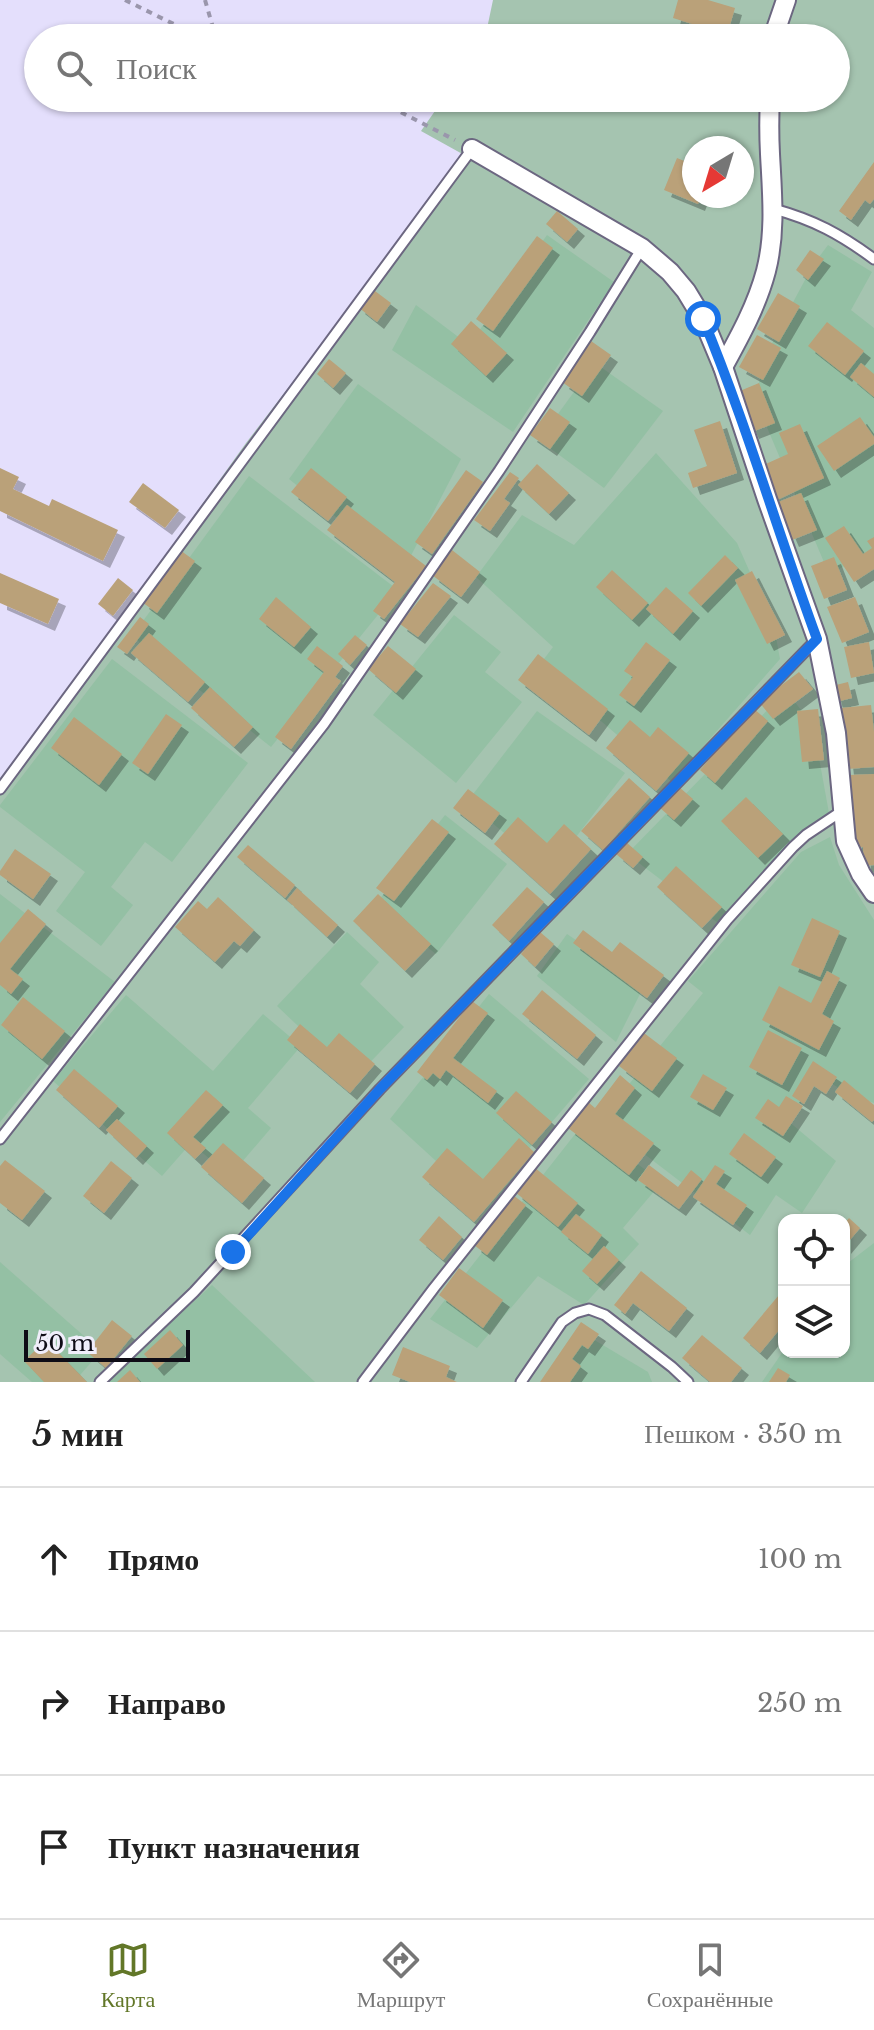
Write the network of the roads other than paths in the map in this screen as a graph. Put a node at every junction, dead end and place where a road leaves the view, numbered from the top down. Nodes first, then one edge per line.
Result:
1 (786, 0) edge
2 (778, 24) edge
3 (770, 112) edge
4 (472, 149) joint
5 (774, 209) junction
6 (642, 248) junction
7 (874, 259) edge
8 (723, 367) junction
9 (817, 639) junction
10 (0, 789) edge
11 (842, 811) junction
12 (874, 893) edge
13 (0, 1139) edge
14 (100, 1382) edge
15 (363, 1382) edge
16 (521, 1382) edge
17 (688, 1382) edge

1 - 2 street
3 - 5 street
4 - 6 street
4 - 10 lane
5 - 7 lane
5 - 8 street
6 - 8 street
6 - 13 lane
8 - 9 street
9 - 11 street
9 - 14 lane
11 - 12 street
11 - 15 lane
16 - 17 lane

